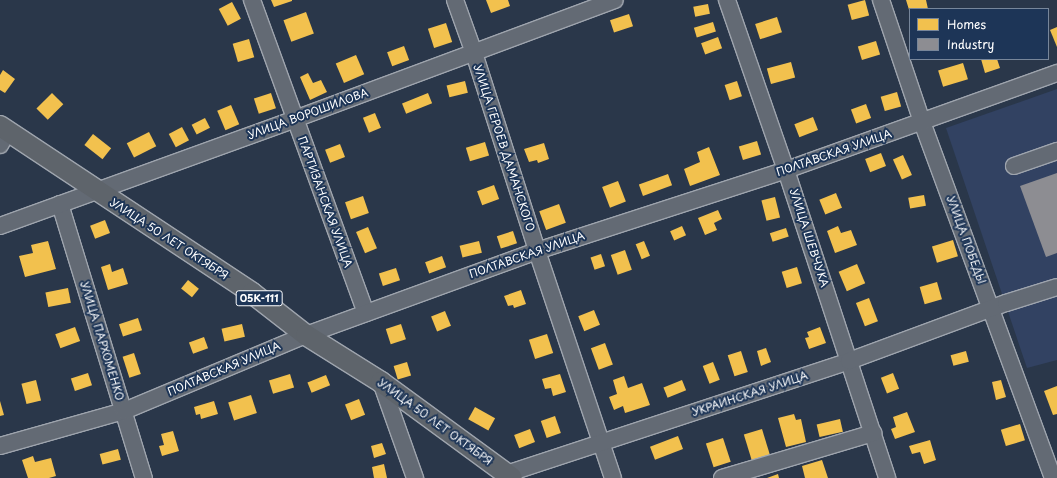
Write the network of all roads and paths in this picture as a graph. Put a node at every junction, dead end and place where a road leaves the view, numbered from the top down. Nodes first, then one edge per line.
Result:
1 (252, 0) edge
2 (455, 0) edge
3 (615, 0) edge
4 (727, 0) edge
5 (881, 0) edge
6 (474, 53) junction
7 (1057, 73) edge
8 (295, 119) junction
9 (922, 122) junction
10 (3, 134) edge
11 (1057, 151) edge
12 (1014, 166) dead end
13 (786, 170) junction
14 (95, 190) junction
15 (60, 204) junction
16 (0, 226) edge
17 (537, 251) junction
18 (1057, 287) edge
19 (991, 309) junction
20 (366, 313) junction
21 (306, 335) junction
22 (849, 361) junction
23 (381, 382) junction
24 (124, 411) junction
25 (873, 433) junction
26 (601, 444) junction
27 (0, 446) edge
28 (509, 476) edge
29 (144, 478) edge
30 (415, 478) edge
31 (613, 478) edge
32 (722, 478) edge
33 (887, 478) edge
34 (1053, 478) edge

1 - 8 street, ПАРТИЗАНСКАЯ УЛИЦА
2 - 6 street, УЛИЦА ГЕРОЕВ ДАМАНСКОГО
3 - 6 street, УЛИЦА ВОРОШИЛОВА
4 - 13 street, УЛИЦА ШЕВЧУКА
5 - 9 street, УЛИЦА ПОБЕДЫ
6 - 8 street, УЛИЦА ВОРОШИЛОВА
6 - 17 street, УЛИЦА ГЕРОЕВ ДАМАНСКОГО
7 - 9 street, ПОЛТАВСКАЯ УЛИЦА
8 - 14 street, УЛИЦА ВОРОШИЛОВА
8 - 20 street, ПАРТИЗАНСКАЯ УЛИЦА
9 - 13 street, ПОЛТАВСКАЯ УЛИЦА
9 - 19 street, УЛИЦА ПОБЕДЫ
10 - 14 main road, УЛИЦА 50 ЛЕТ ОКТЯБРЯ / 05К-111
11 - 12 street
13 - 17 street, ПОЛТАВСКАЯ УЛИЦА
13 - 22 street, УЛИЦА ШЕВЧУКА
14 - 15 street, УЛИЦА ВОРОШИЛОВА
14 - 21 main road, УЛИЦА 50 ЛЕТ ОКТЯБРЯ / 05К-111
15 - 16 street, УЛИЦА ВОРОШИЛОВА
15 - 24 street, УЛИЦА ПАРХОМЕНКО
17 - 20 street, ПОЛТАВСКАЯ УЛИЦА
17 - 26 street, УЛИЦА ГЕРОЕВ ДАМАНСКОГО
18 - 19 street, УКРАИНСКАЯ УЛИЦА
19 - 22 street, УКРАИНСКАЯ УЛИЦА
19 - 34 street, УЛИЦА ПОБЕДЫ
20 - 21 street, ПОЛТАВСКАЯ УЛИЦА
21 - 23 main road, УЛИЦА 50 ЛЕТ ОКТЯБРЯ / 05К-111
21 - 24 street, ПОЛТАВСКАЯ УЛИЦА
22 - 25 street, УЛИЦА ШЕВЧУКА
22 - 26 street, УКРАИНСКАЯ УЛИЦА
23 - 28 main road, УЛИЦА 50 ЛЕТ ОКТЯБРЯ / 05К-111
23 - 30 street
24 - 27 street, ПОЛТАВСКАЯ УЛИЦА
24 - 29 street, УЛИЦА ПАРХОМЕНКО
25 - 32 street
25 - 33 street, УЛИЦА ШЕВЧУКА
26 - 28 street, УКРАИНСКАЯ УЛИЦА
26 - 31 street, УЛИЦА ГЕРОЕВ ДАМАНСКОГО

